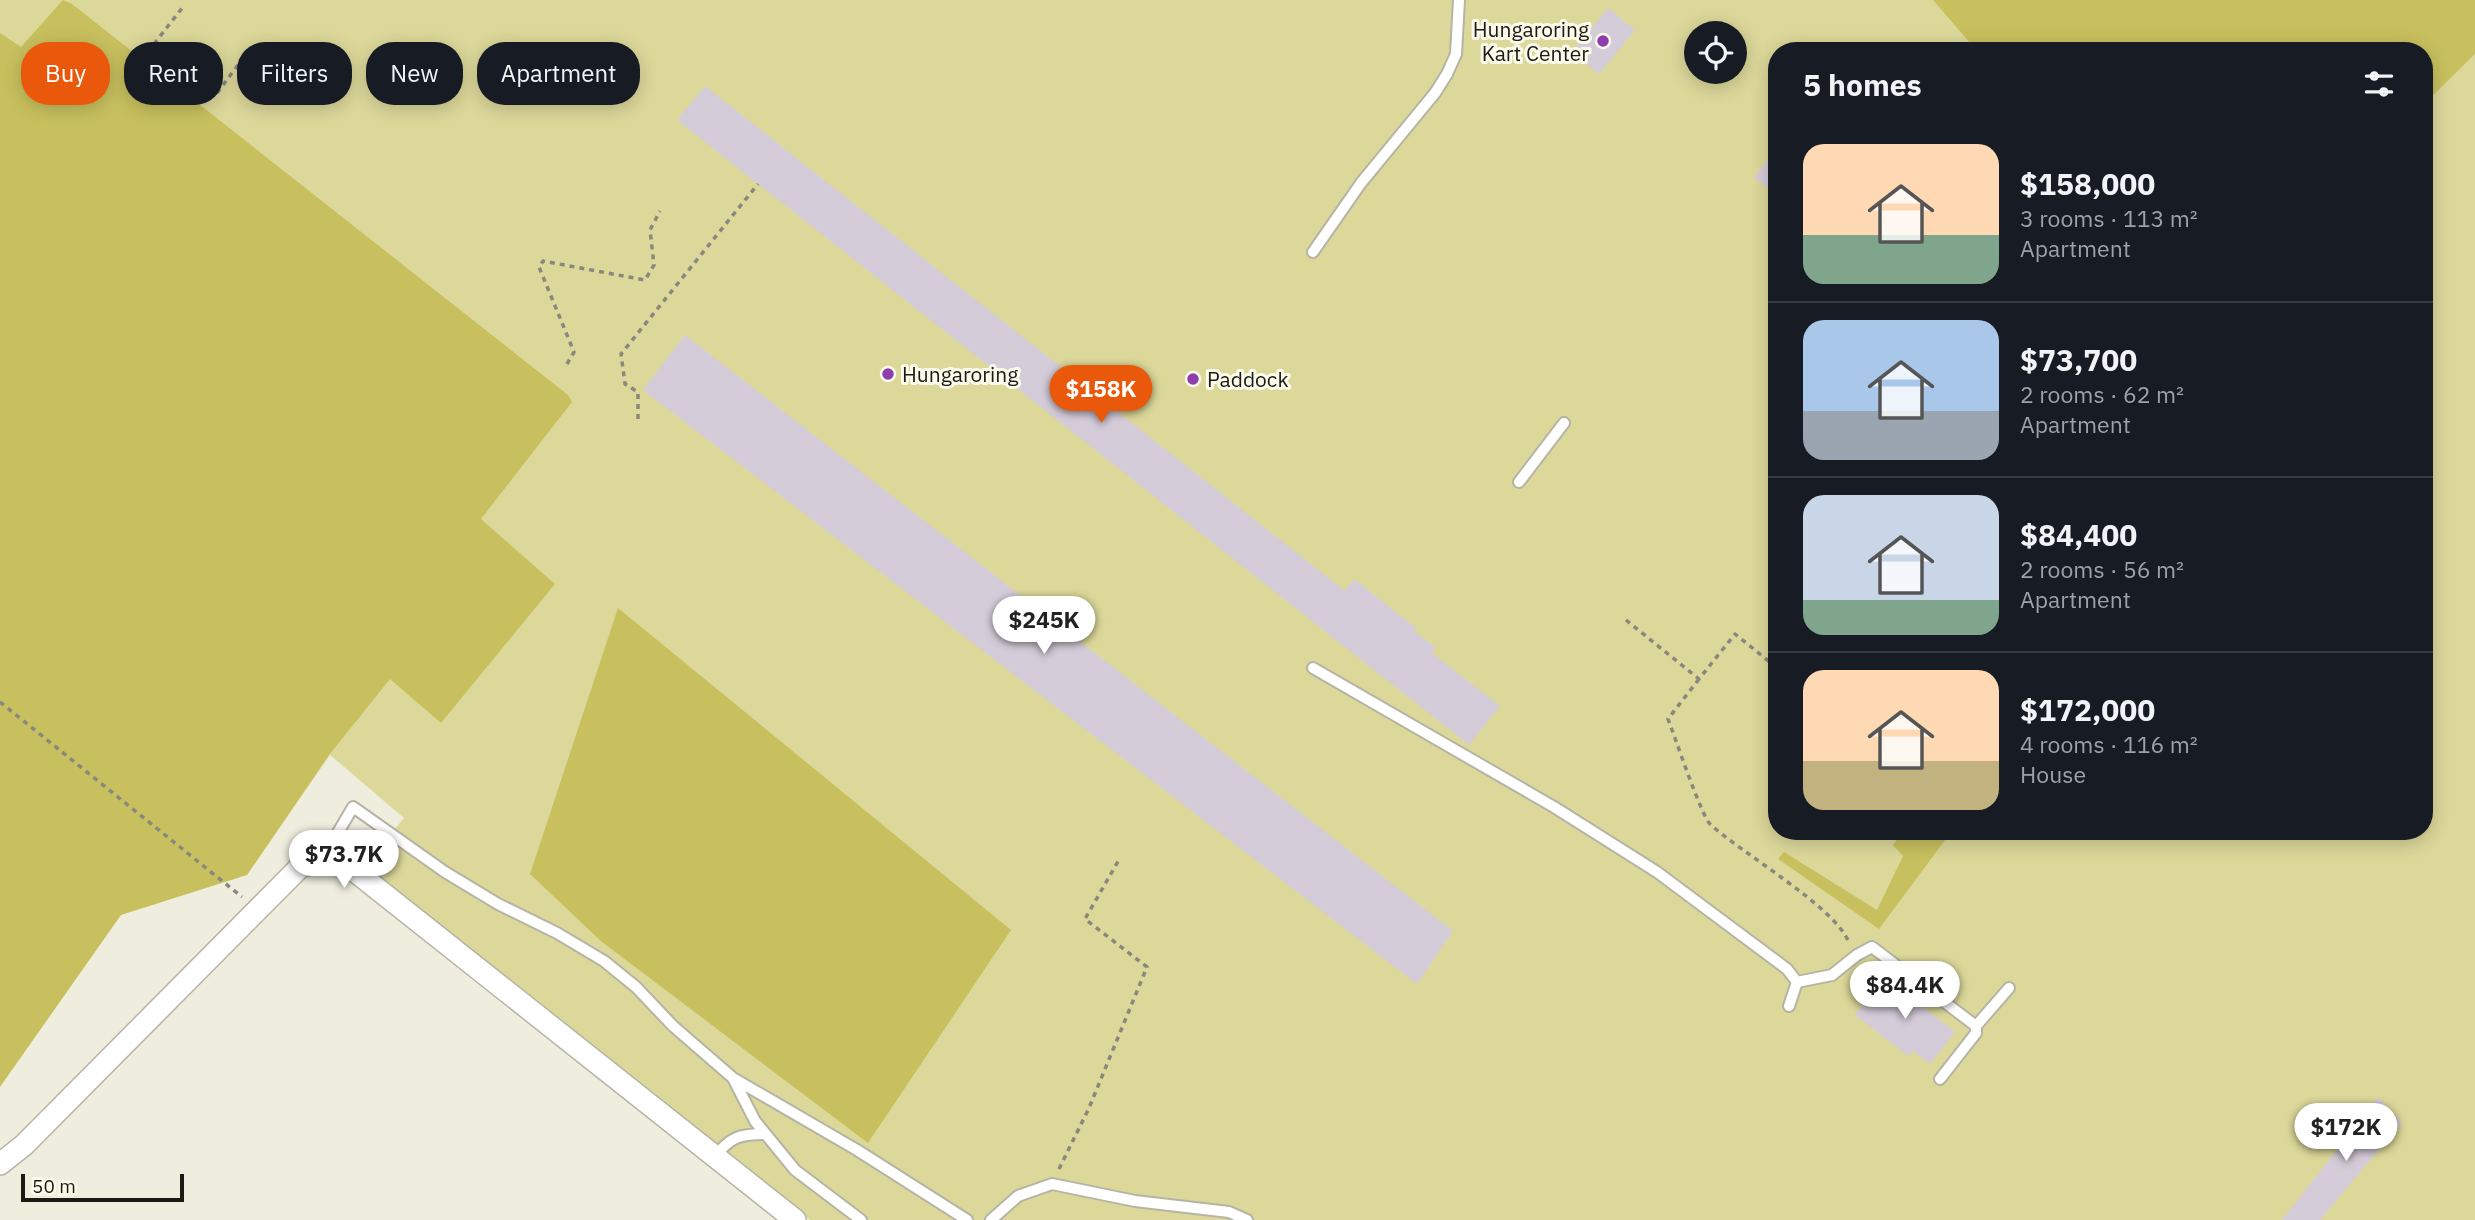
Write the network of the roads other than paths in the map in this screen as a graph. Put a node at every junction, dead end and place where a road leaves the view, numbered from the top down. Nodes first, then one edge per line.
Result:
1 (1459, 0) edge
2 (1313, 252) dead end
3 (1564, 423) dead end
4 (1519, 482) dead end
5 (1313, 668) dead end
6 (323, 858) junction
7 (1797, 982) junction
8 (2009, 988) dead end
9 (1789, 1006) dead end
10 (1976, 1026) junction
11 (733, 1078) junction
12 (1940, 1079) dead end
13 (765, 1134) junction
14 (714, 1157) junction
15 (0, 1164) edge
16 (794, 1220) edge
17 (860, 1220) edge
18 (967, 1220) edge
19 (991, 1220) edge
20 (1247, 1220) edge

1 - 2 lane
3 - 4 lane
5 - 7 lane
6 - 11 lane
6 - 14 street
6 - 15 street
7 - 9 lane
7 - 10 lane
8 - 10 lane
10 - 12 lane
11 - 13 lane
11 - 18 lane
13 - 14 lane
13 - 17 lane
14 - 16 street
19 - 20 lane

